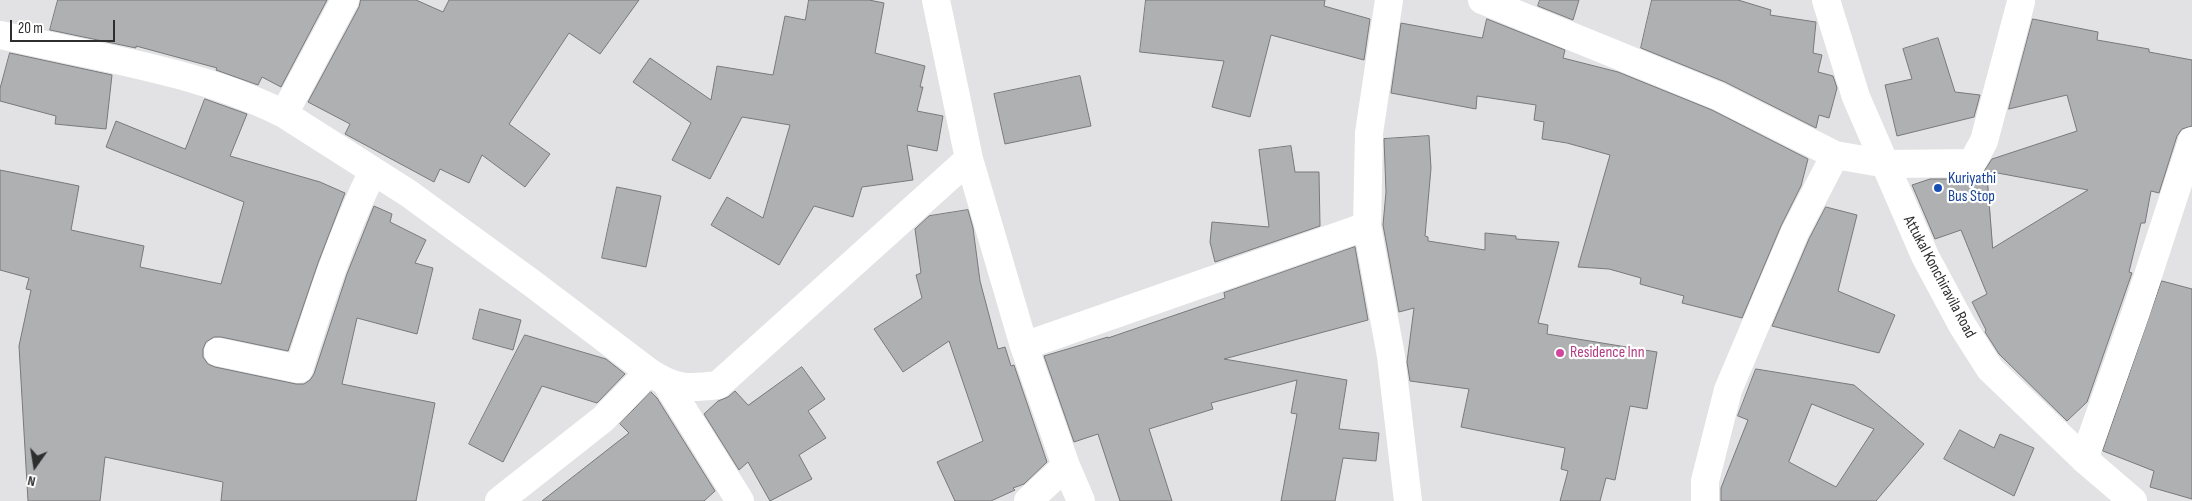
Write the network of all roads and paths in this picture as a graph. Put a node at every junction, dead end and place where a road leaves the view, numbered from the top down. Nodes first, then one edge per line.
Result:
1 (346, 0) edge
2 (936, 0) edge
3 (1389, 0) edge
4 (1482, 0) edge
5 (1826, 0) edge
6 (2021, 2) dead end
7 (1, 39) edge
8 (284, 114) junction
9 (2192, 143) edge
10 (1835, 155) junction
11 (969, 159) junction
12 (1887, 164) junction
13 (373, 171) junction
14 (1367, 226) junction
15 (1024, 346) junction
16 (218, 352) dead end
17 (658, 378) junction
18 (2084, 459) junction
19 (1066, 466) junction
20 (499, 501) edge
21 (740, 501) edge
22 (1028, 501) edge
23 (1081, 501) edge
24 (1408, 501) edge
25 (1705, 501) edge
26 (2133, 501) edge

1 - 8 street
2 - 11 street
3 - 14 street
4 - 10 street
5 - 12 street, Attukal Konchiravila Road
6 - 12 street
7 - 8 street
8 - 13 street
9 - 18 street
10 - 12 street
10 - 25 street
11 - 15 street
11 - 17 street
12 - 18 street, Attukal Konchiravila Road
13 - 16 street
13 - 17 street
14 - 15 street
14 - 24 street
15 - 19 street
17 - 20 street
17 - 21 street
18 - 26 street, Attukal Konchiravila Road
19 - 22 street
19 - 23 street

